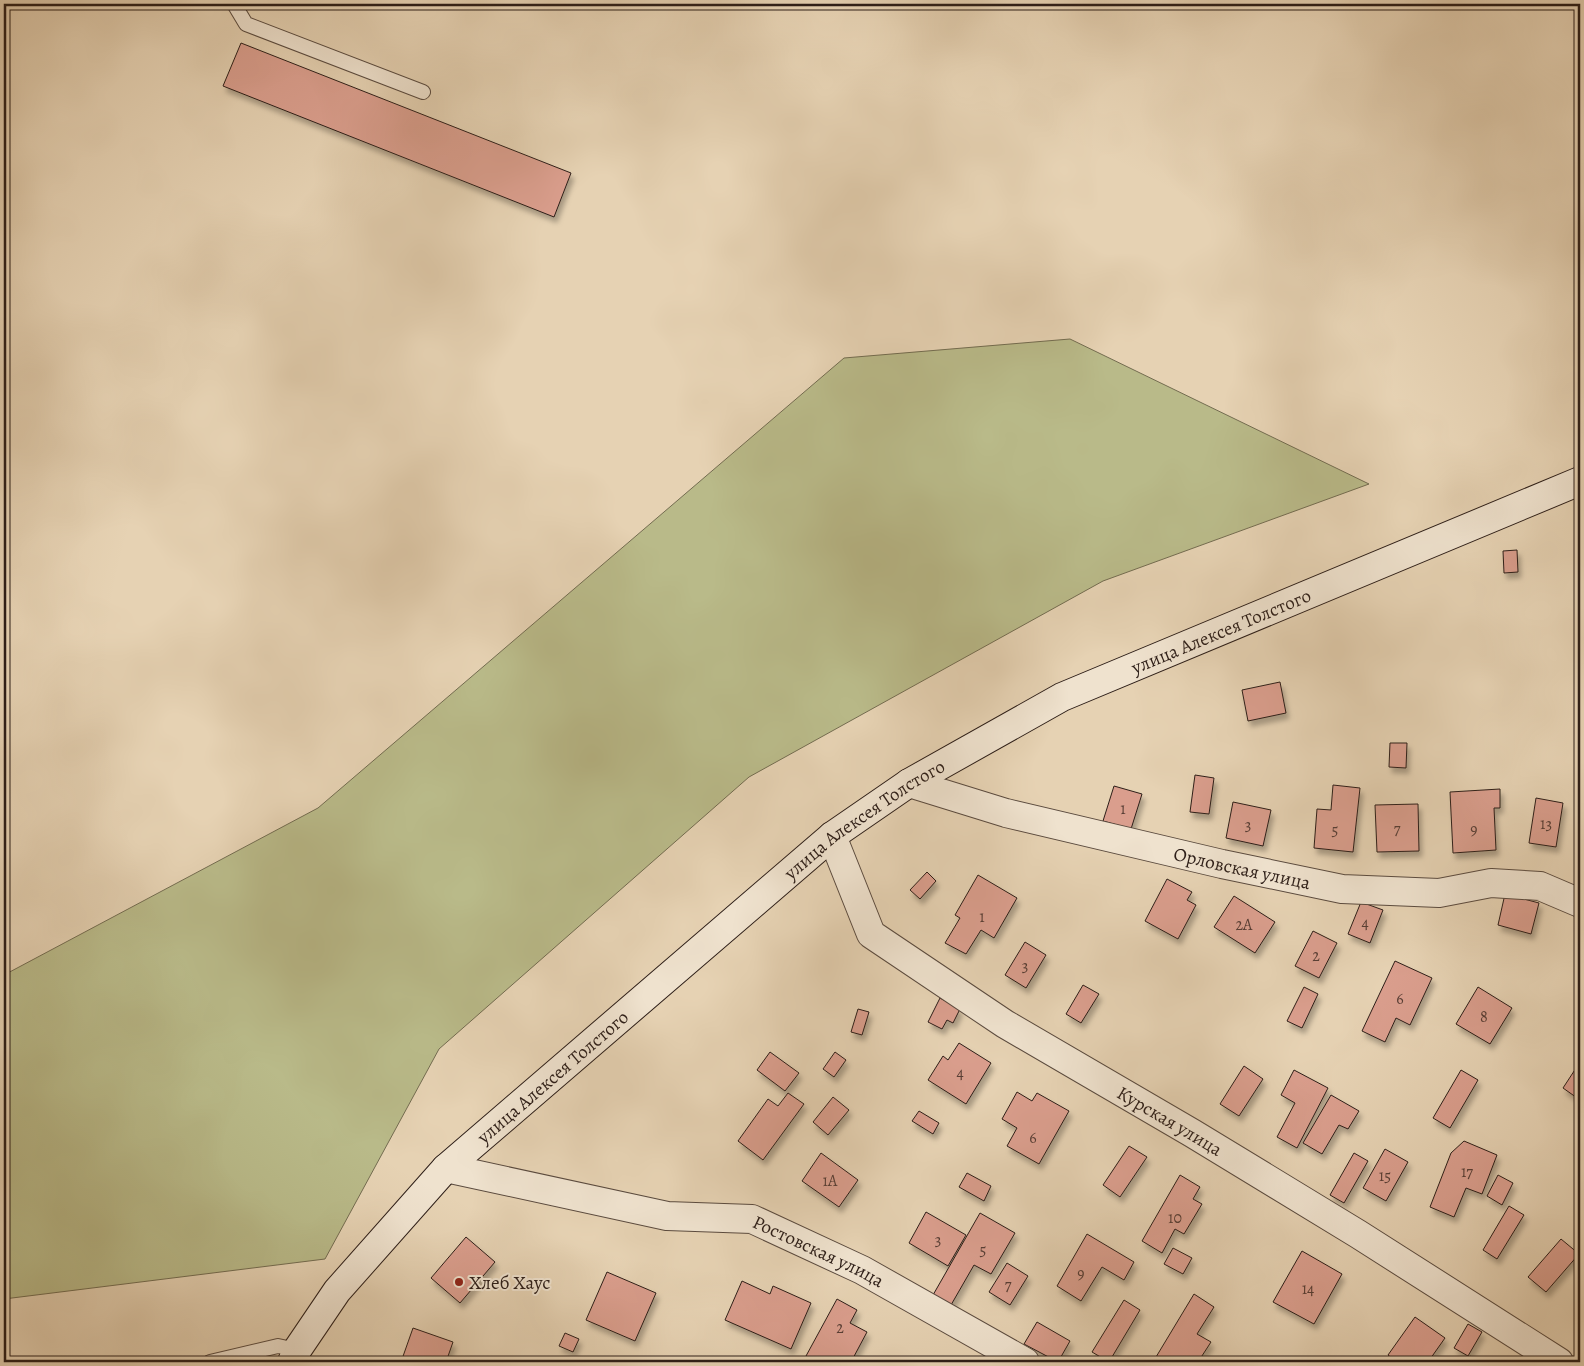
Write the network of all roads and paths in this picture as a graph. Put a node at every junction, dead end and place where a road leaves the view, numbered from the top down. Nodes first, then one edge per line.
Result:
1 (234, 4) edge
2 (423, 92) dead end
3 (1580, 481) edge
4 (909, 783) junction
5 (832, 836) junction
6 (1580, 903) edge
7 (446, 1168) junction
8 (295, 1356) edge
9 (210, 1362) edge
10 (1025, 1362) edge
11 (1559, 1362) edge

1 - 2 lane
3 - 4 street, улица Алексея Толстого
4 - 5 street, улица Алексея Толстого
4 - 6 street, Орловская улица
5 - 7 street, улица Алексея Толстого
5 - 11 street, Курская улица
7 - 8 street, улица Алексея Толстого
7 - 10 street, Ростовская улица
8 - 9 lane

